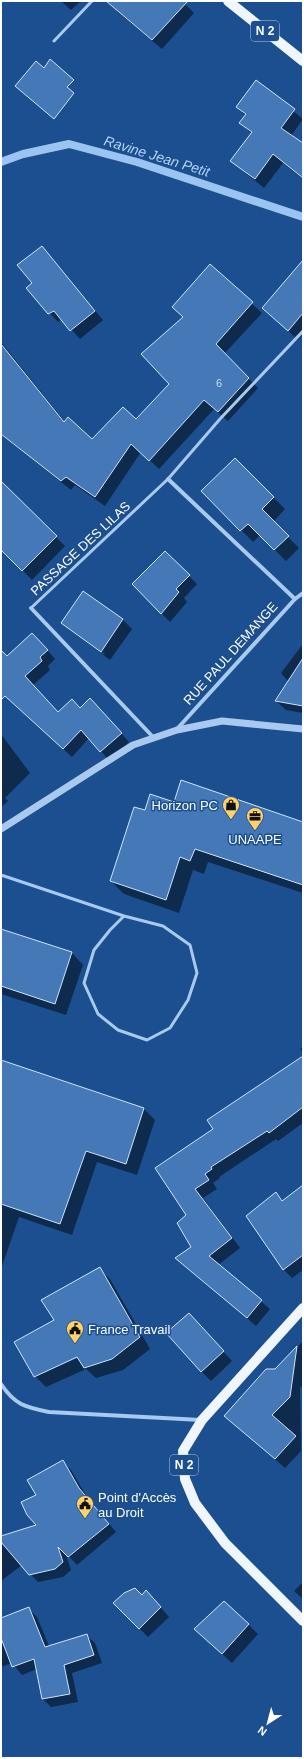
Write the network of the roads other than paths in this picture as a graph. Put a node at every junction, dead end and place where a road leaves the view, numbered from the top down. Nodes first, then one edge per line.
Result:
1 (92, 1) edge
2 (228, 1) edge
3 (54, 41) dead end
4 (303, 61) edge
5 (303, 331) edge
6 (168, 479) junction
7 (303, 593) edge
8 (295, 600) junction
9 (31, 608) joint
10 (303, 729) edge
11 (176, 730) junction
12 (153, 738) junction
13 (1, 829) edge
14 (1, 875) edge
15 (124, 916) junction
16 (303, 1308) edge
17 (1, 1384) edge
18 (202, 1420) junction
19 (303, 1621) edge

1 - 3 lane
2 - 4 main road, N 2
5 - 6 lane, PASSAGE DES LILAS
6 - 8 street
6 - 9 lane, PASSAGE DES LILAS
7 - 8 street, RUE PAUL DEMANGE
8 - 11 street, RUE PAUL DEMANGE
9 - 12 street, PASSAGE DES LILAS
10 - 11 street, RUE PAUL DEMANGE
11 - 12 street, RUE PAUL DEMANGE
12 - 13 street, RUE PAUL DEMANGE
14 - 15 lane
15 - 15 lane
16 - 18 main road, N 2
17 - 18 street
18 - 19 main road, N 2

